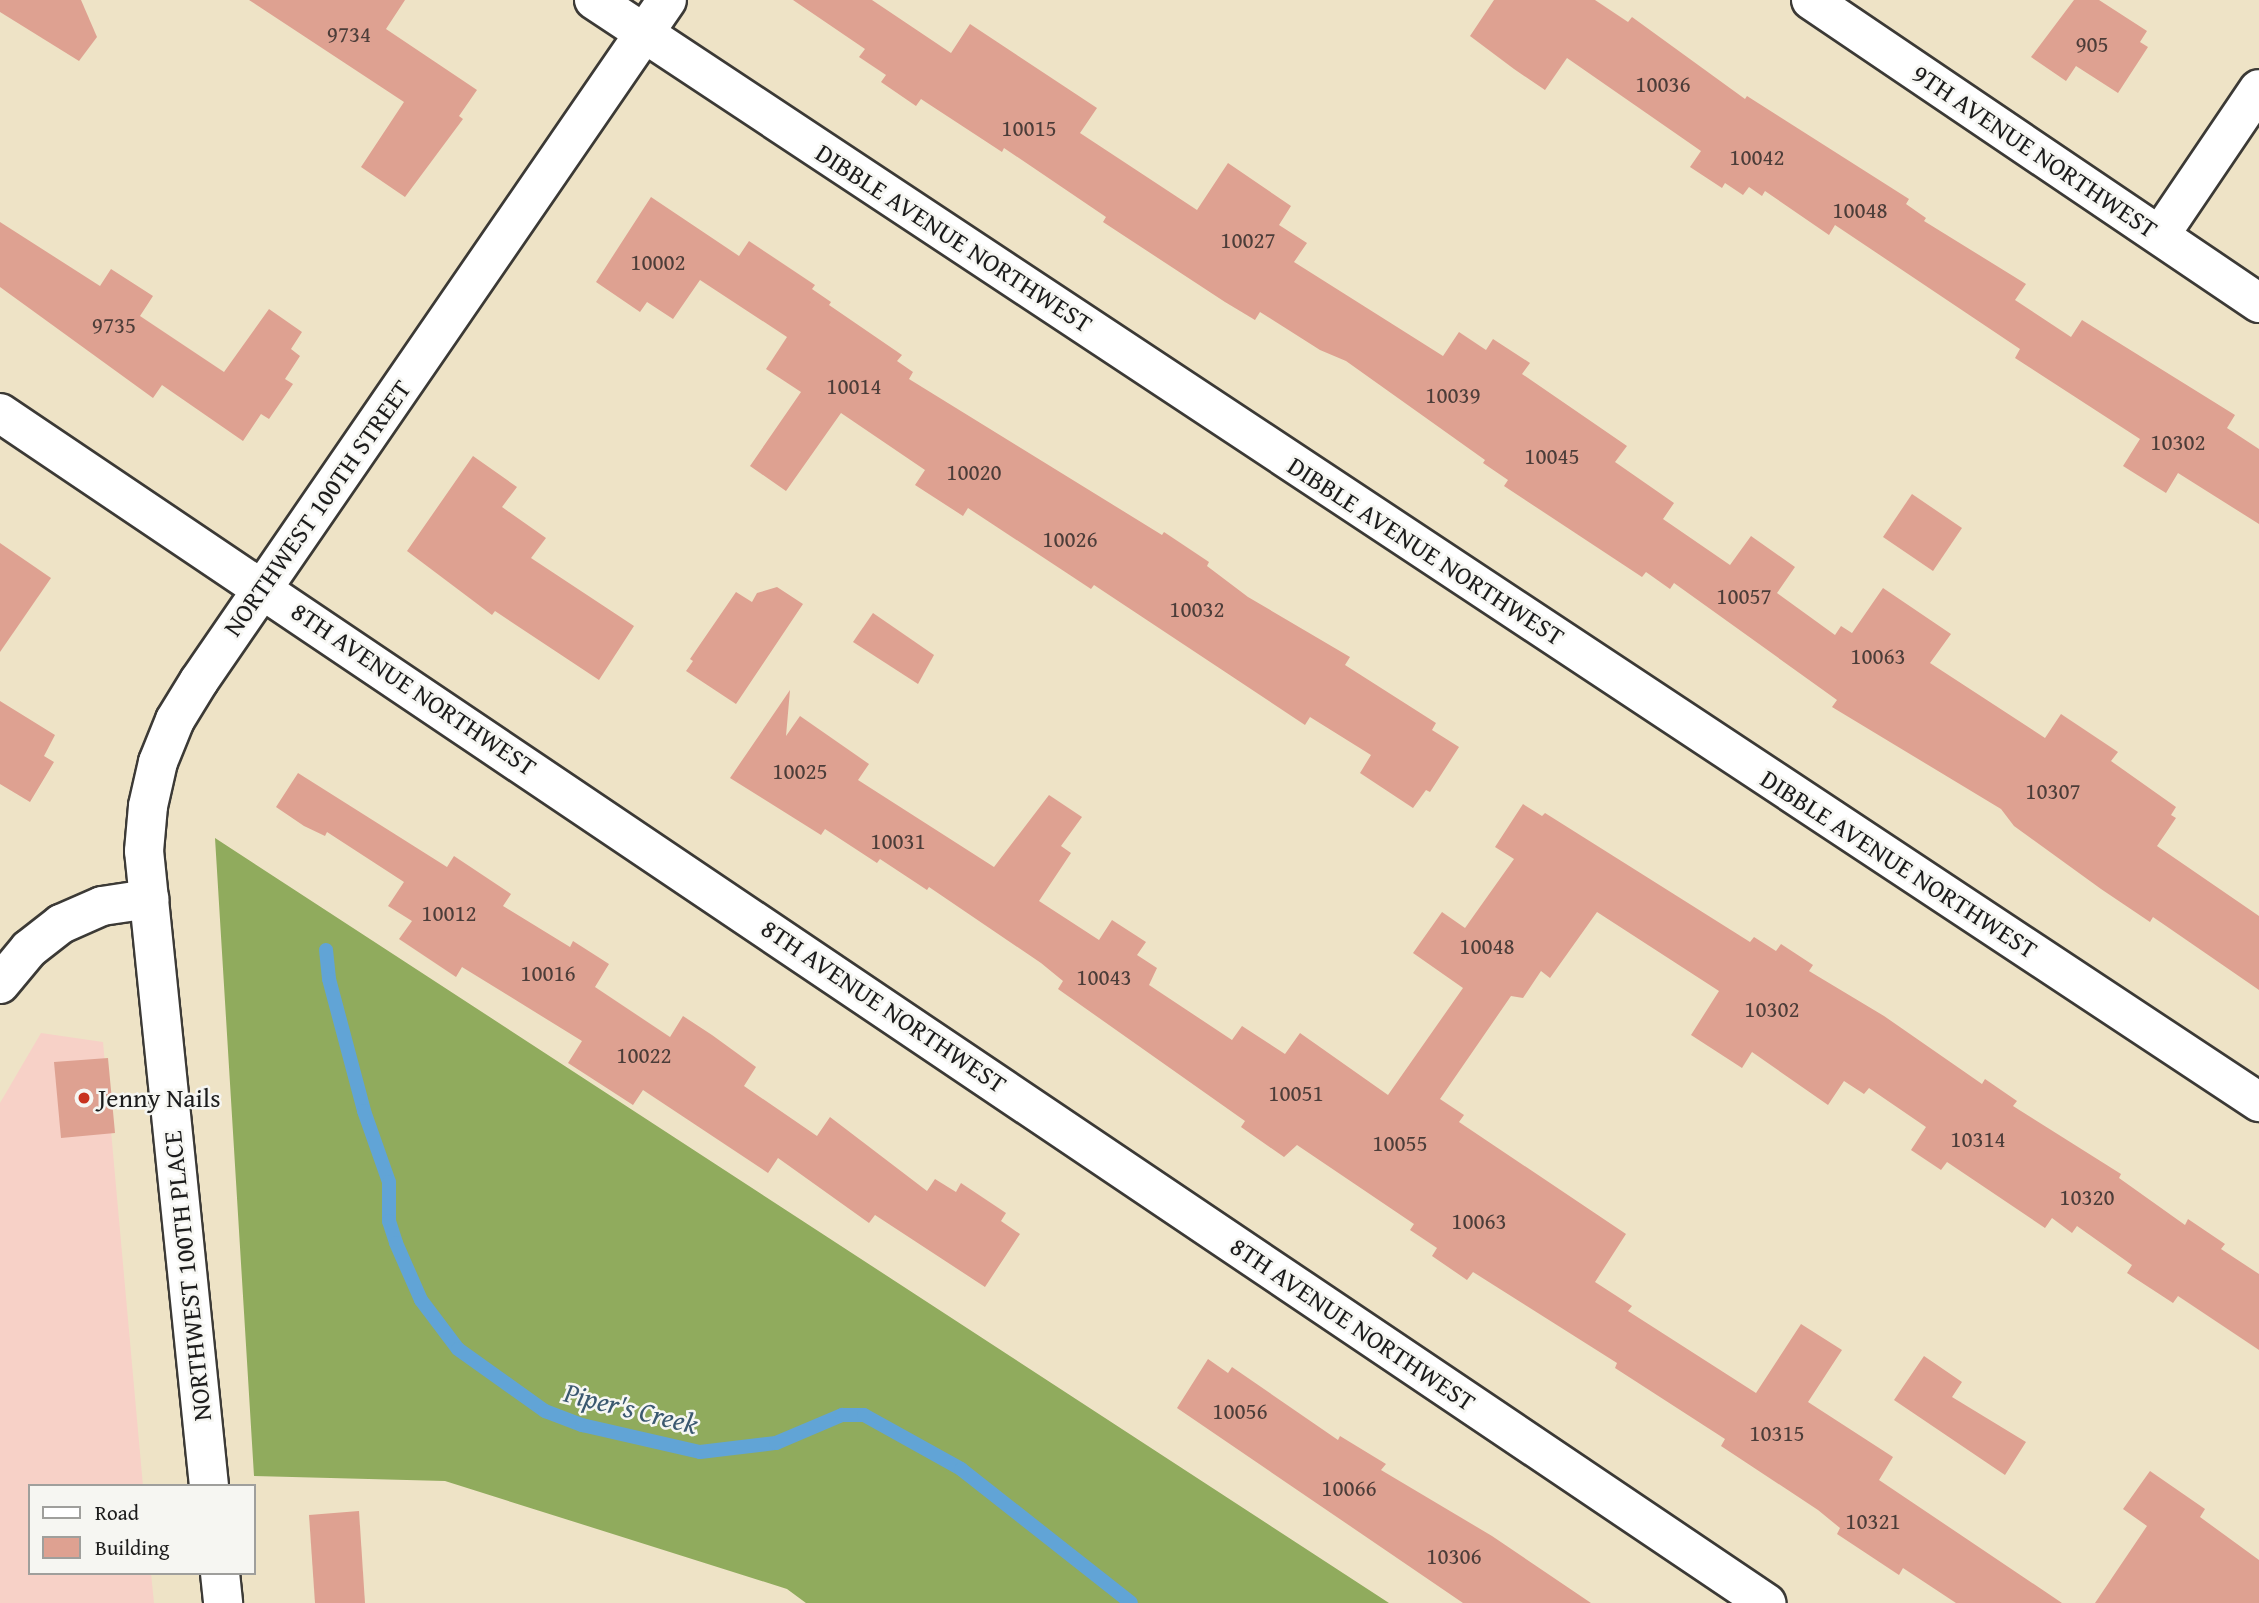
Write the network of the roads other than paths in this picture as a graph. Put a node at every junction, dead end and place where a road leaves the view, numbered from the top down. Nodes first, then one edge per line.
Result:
1 (594, 0) edge
2 (667, 0) edge
3 (1811, 0) edge
4 (644, 33) junction
5 (2259, 89) edge
6 (2160, 235) junction
7 (2259, 303) edge
8 (0, 413) edge
9 (262, 586) junction
10 (149, 899) junction
11 (0, 984) edge
12 (2259, 1102) edge
13 (209, 1484) edge
14 (219, 1575) edge
15 (223, 1603) edge
16 (1766, 1603) edge

1 - 4 street, DIBBLE AVENUE NORTHWEST
2 - 4 street, NORTHWEST 100TH STREET
3 - 6 street, 9TH AVENUE NORTHWEST
4 - 9 street, NORTHWEST 100TH STREET
4 - 12 street, DIBBLE AVENUE NORTHWEST
5 - 6 street
6 - 7 street, 9TH AVENUE NORTHWEST
8 - 9 street, 8TH AVENUE NORTHWEST
9 - 10 street, NORTHWEST 100TH STREET
9 - 16 street, 8TH AVENUE NORTHWEST
10 - 11 street
10 - 13 street, NORTHWEST 100TH PLACE
14 - 15 street

